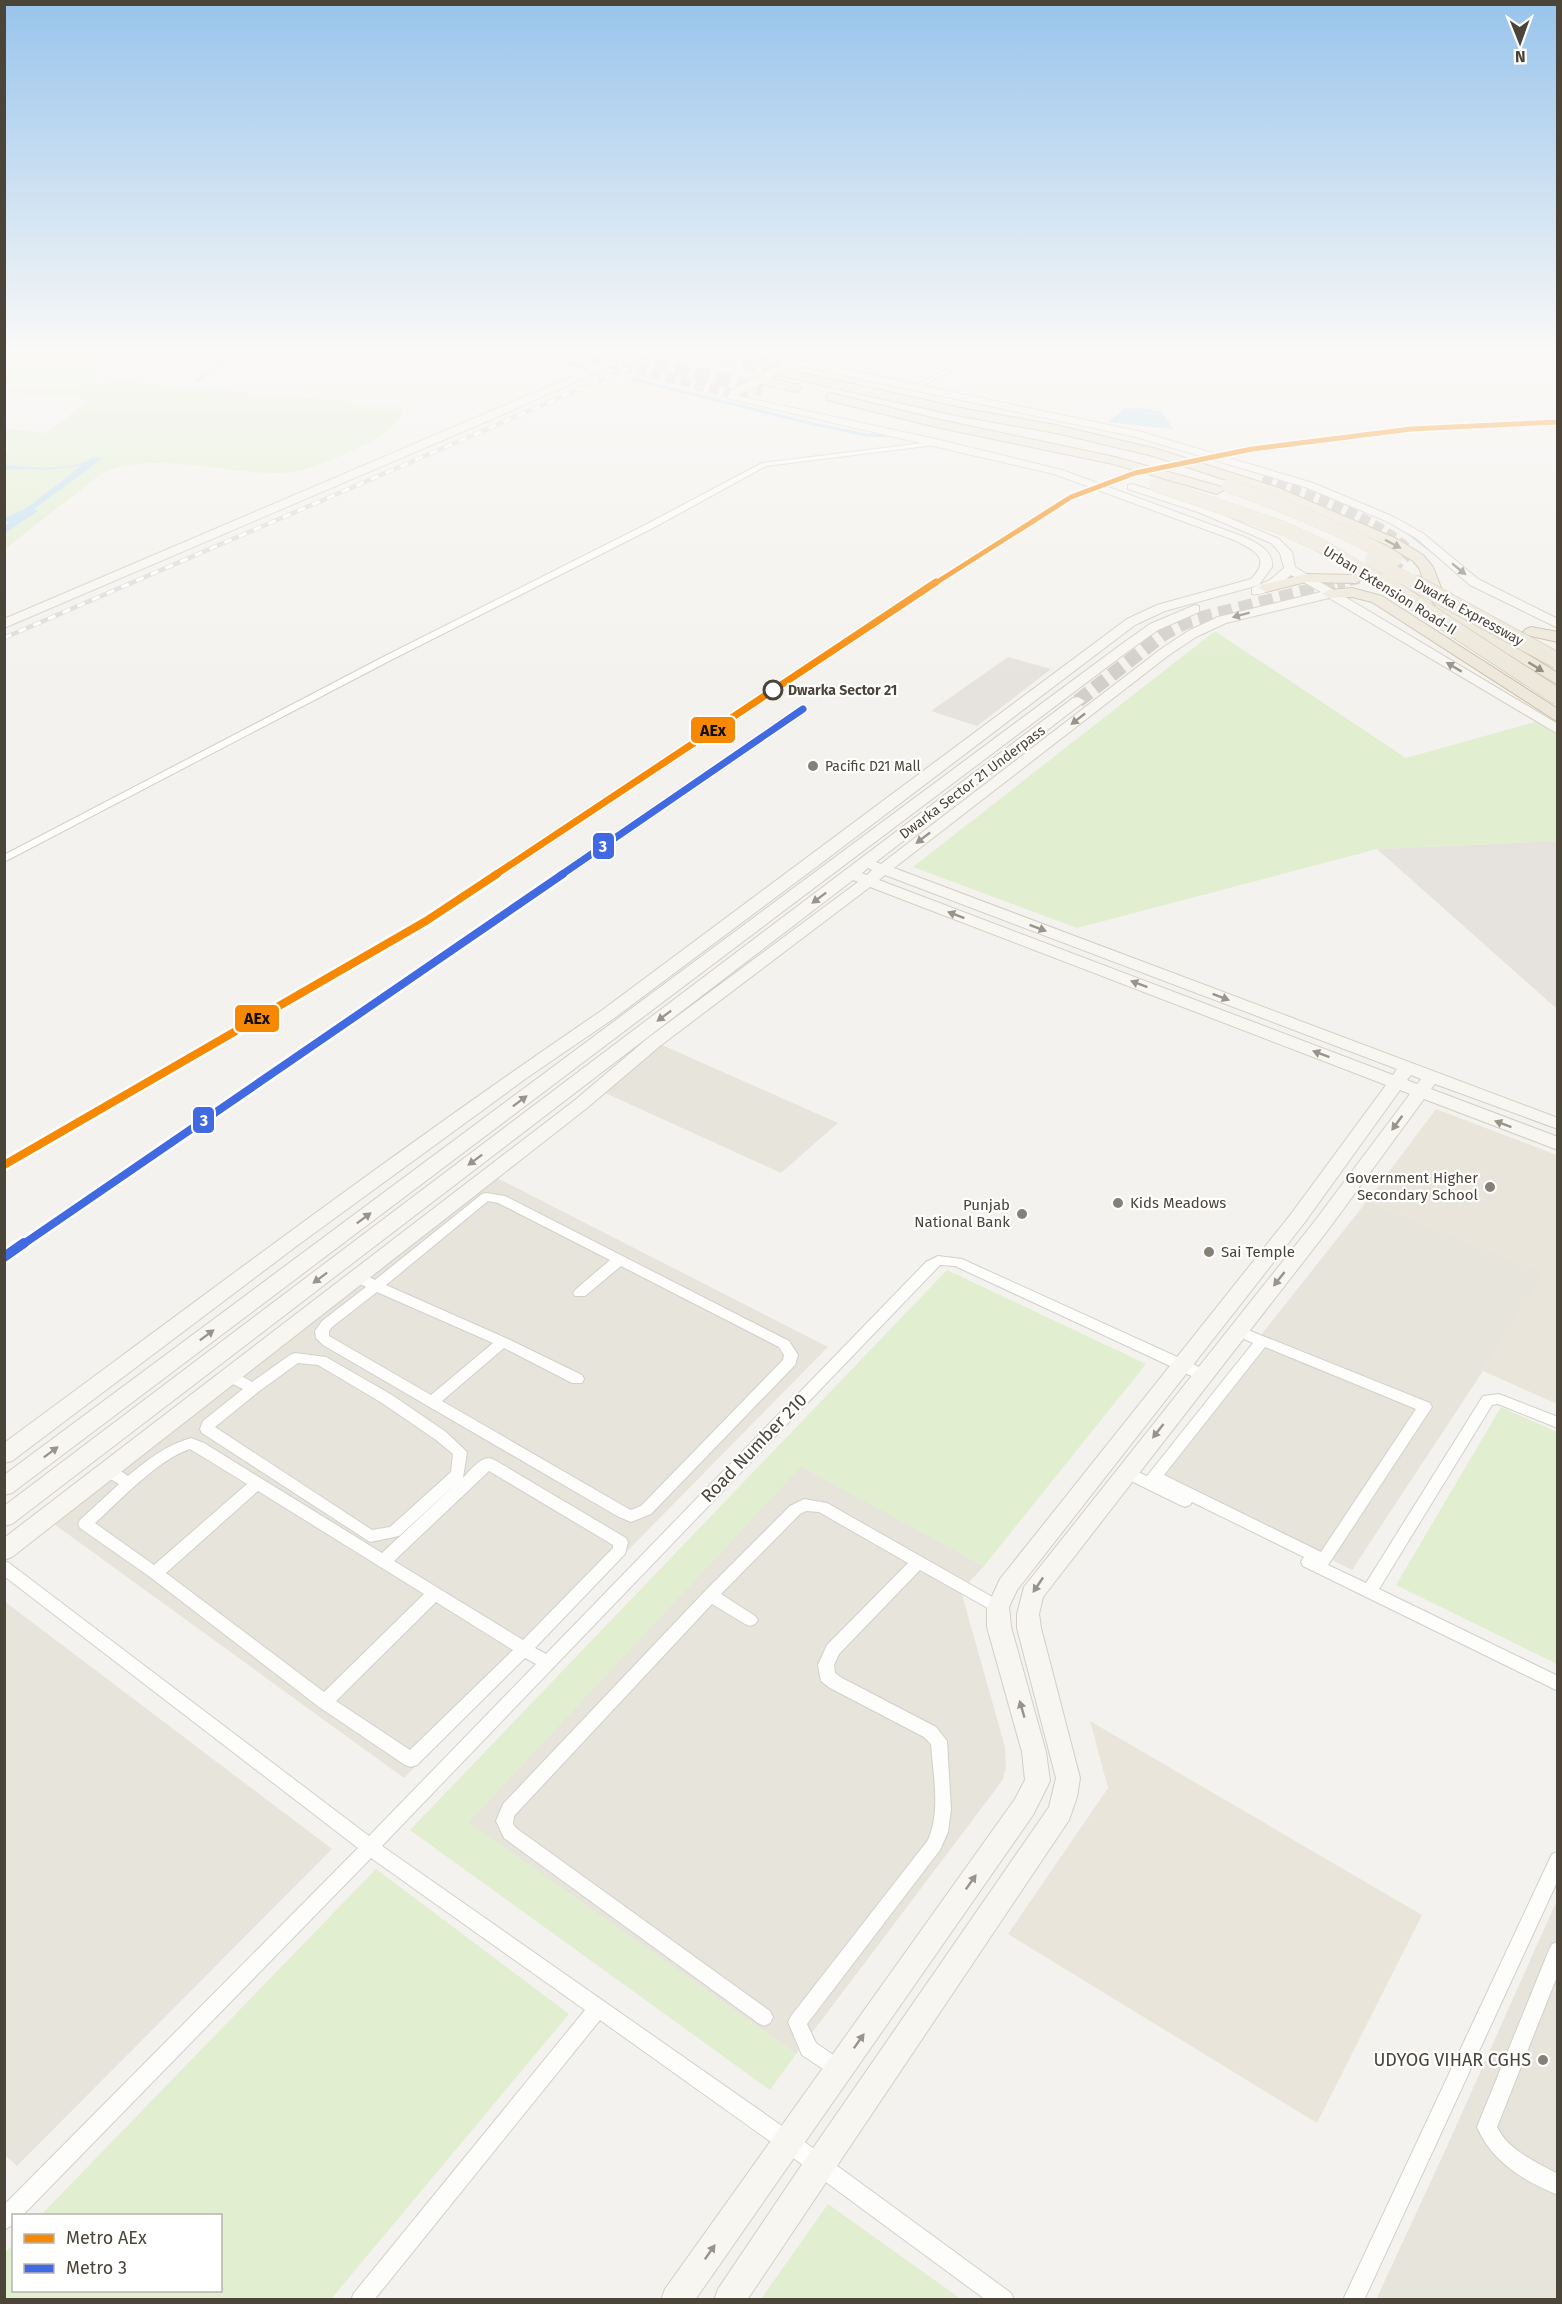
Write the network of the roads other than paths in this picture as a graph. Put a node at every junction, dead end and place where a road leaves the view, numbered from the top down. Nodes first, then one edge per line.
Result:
1 (386, 461) edge
2 (780, 461) edge
3 (1023, 461) edge
4 (1040, 461) edge
5 (1060, 461) edge
6 (1113, 461) edge
7 (1180, 461) edge
8 (1205, 461) edge
9 (1231, 461) edge
10 (1263, 478) tunnel mouth
11 (1223, 488) junction
12 (1198, 498) junction
13 (1290, 569) junction
14 (1306, 578) junction
15 (1266, 588) junction
16 (1398, 590) junction
17 (1329, 594) junction
18 (1378, 596) junction
19 (1447, 611) junction
20 (4, 624) edge
21 (1557, 624) edge
22 (1531, 632) junction
23 (1557, 637) edge
24 (1557, 646) edge
25 (1557, 661) edge
26 (1557, 680) edge
27 (1069, 689) junction
28 (1557, 697) edge
29 (1557, 709) edge
30 (1557, 717) edge
31 (1557, 730) edge
32 (4, 859) edge
33 (863, 869) junction
34 (1402, 1075) junction
35 (1426, 1084) junction
36 (1557, 1124) edge
37 (1557, 1144) edge
38 (619, 1260) junction
39 (358, 1277) junction
40 (376, 1286) junction
41 (580, 1293) dead end
42 (1238, 1331) junction
43 (1262, 1341) junction
44 (503, 1342) junction
45 (1182, 1365) junction
46 (1203, 1375) junction
47 (230, 1376) junction
48 (577, 1379) dead end
49 (253, 1388) junction
50 (432, 1402) junction
51 (1557, 1423) edge
52 (4, 1455) edge
53 (107, 1470) junction
54 (1126, 1472) junction
55 (257, 1483) junction
56 (130, 1484) junction
57 (4, 1487) edge
58 (4, 1518) edge
59 (4, 1551) edge
60 (384, 1561) junction
61 (919, 1562) junction
62 (4, 1567) edge
63 (155, 1573) junction
64 (1369, 1592) junction
65 (435, 1593) junction
66 (710, 1595) junction
67 (998, 1607) junction
68 (750, 1620) dead end
69 (524, 1649) junction
70 (547, 1663) junction
71 (1557, 1684) edge
72 (325, 1702) junction
73 (370, 1847) junction
74 (1557, 1860) edge
75 (1557, 1950) edge
76 (598, 2008) junction
77 (764, 2017) dead end
78 (838, 2070) junction
79 (788, 2142) junction
80 (819, 2164) junction
81 (1557, 2185) edge
82 (6, 2216) edge
83 (361, 2300) edge
84 (676, 2300) edge
85 (729, 2300) edge
86 (1004, 2300) edge
87 (1353, 2300) edge

1 - 20 street
2 - 32 street
3 - 27 street
4 - 13 street
5 - 12 highway, Urban Extension Road-II, bridge
6 - 11 highway, Dwarka Expressway
7 -> 19 highway
8 - 10 street
9 -> 21 street
11 - 22 highway, Dwarka Expressway, bridge
11 - 25 highway, Dwarka Expressway, bridge
12 - 16 highway, Urban Extension Road-II, bridge
12 - 18 highway, bridge
13 - 14 street
13 - 15 street
14 - 15 highway
14 - 16 highway
14 - 17 street
15 - 27 street
16 - 18 highway
16 - 19 highway
16 - 28 highway, Urban Extension Road-II, bridge
17 - 18 highway
31 -> 17 street
17 -> 33 street
18 - 29 highway
18 - 30 highway
19 -> 26 highway
22 - 23 highway
22 - 24 highway, Dwarka Expressway
27 - 33 street
27 - 52 street
33 - 34 street
33 - 39 street
57 -> 33 street
33 -> 58 street
34 - 35 street
34 - 45 street
35 - 36 street
37 -> 35 street
35 -> 42 street
38 - 40 street
38 - 41 street
38 - 50 street
39 - 40 street
39 - 47 street
40 - 44 street
40 - 50 street
42 - 43 street
42 - 46 street
43 - 43 street
44 - 48 street
44 - 50 street
45 - 46 street, Road Number 210
45 - 67 street
45 - 70 street, Road Number 210
46 -> 54 street
47 - 49 street
47 - 53 street
49 - 49 street
51 - 64 street
53 - 56 street
53 - 59 street
54 - 64 street
54 -> 80 street
55 - 56 street
55 - 60 street
55 - 63 street
56 - 63 street
60 - 65 street
60 - 69 street
61 - 66 street
61 - 67 street
61 - 78 street
62 - 73 street
63 - 72 street
64 - 71 street
65 - 69 street
65 - 72 street
66 - 68 street
66 - 77 street
78 -> 67 street
69 - 70 street
69 - 72 street
70 - 73 street, Road Number 210
73 - 76 street
73 - 82 street, Road Number 210
74 - 87 street
75 - 81 street
76 - 79 street
76 - 83 street
78 - 79 street
79 - 80 street
84 -> 79 street
80 - 85 street
80 - 86 street

